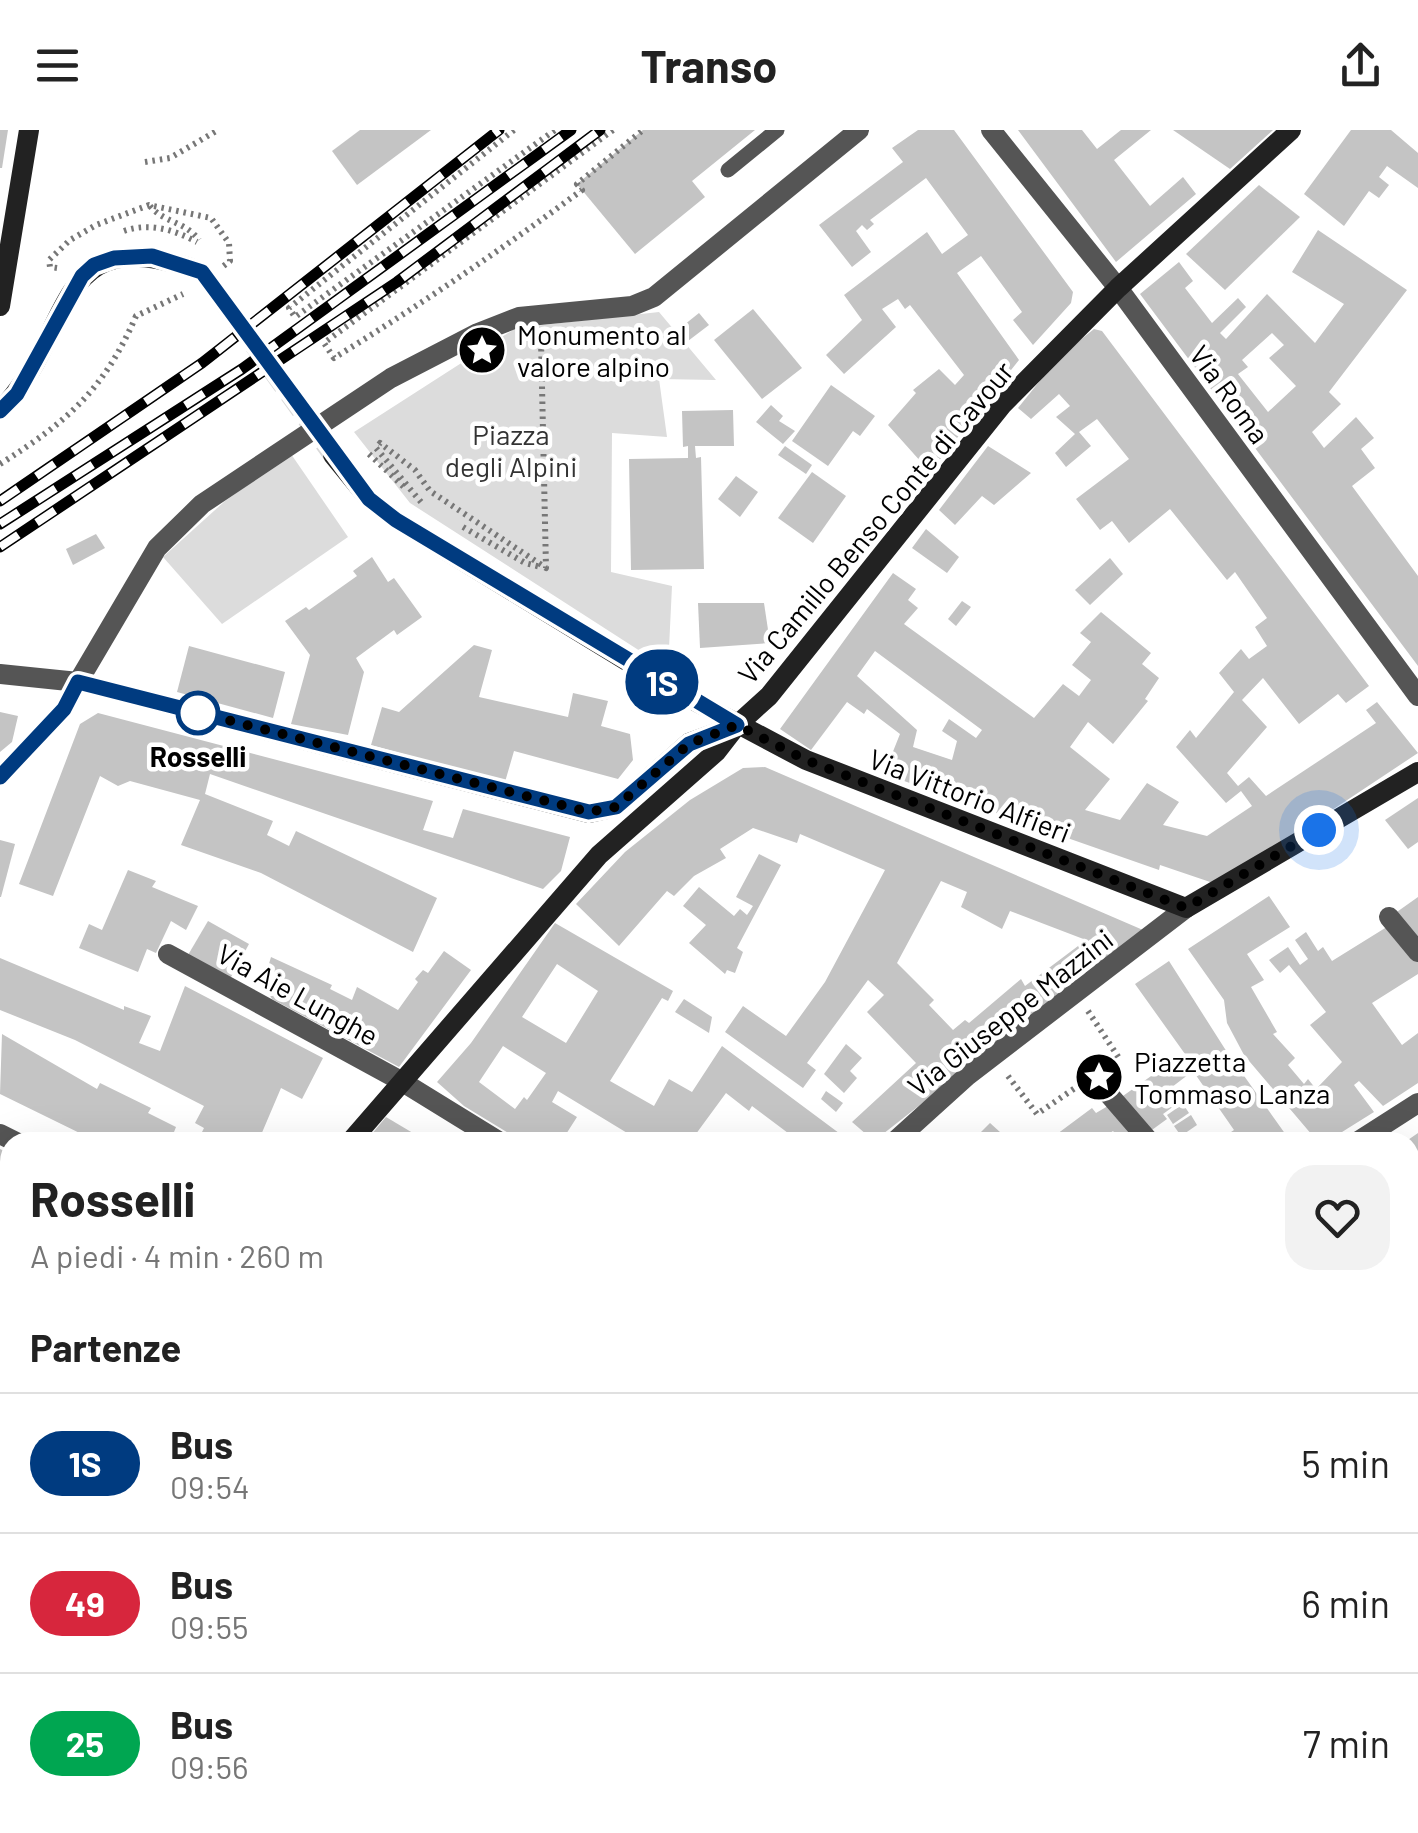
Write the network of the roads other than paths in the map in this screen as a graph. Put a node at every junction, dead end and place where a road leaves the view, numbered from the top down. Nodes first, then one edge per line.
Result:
1 (29, 130) edge
2 (777, 130) edge
3 (859, 130) edge
4 (991, 130) edge
5 (1290, 130) edge
6 (728, 170) dead end
7 (204, 276) tunnel mouth
8 (1118, 288) junction
9 (0, 306) edge
10 (0, 411) edge
11 (333, 455) tunnel mouth
12 (0, 674) edge
13 (78, 682) junction
14 (1418, 696) edge
15 (737, 725) junction
16 (1418, 772) edge
17 (0, 777) edge
18 (589, 812) junction
19 (605, 848) junction
20 (1186, 908) junction
21 (1389, 917) dead end
22 (1418, 952) edge
23 (168, 954) dead end
24 (1093, 1076) road end
25 (401, 1082) junction
26 (1418, 1103) edge
27 (358, 1132) edge
28 (484, 1132) edge
29 (906, 1132) edge
30 (1141, 1132) edge
31 (1373, 1132) edge

1 - 9 street
2 - 6 lane
3 - 13 street
4 - 8 street, Via Roma
5 - 8 street, Via Camillo Benso Conte di Cavour
7 - 10 street
8 - 14 street, Via Roma
8 - 15 street, Via Camillo Benso Conte di Cavour
11 - 15 street, Via Vittorio Alfieri
12 - 13 street
13 - 17 street
13 - 18 street
15 - 18 street
15 - 19 street, Via Camillo Benso Conte di Cavour
15 - 20 street, Via Vittorio Alfieri
16 - 20 street, Via Giuseppe Mazzini
18 - 19 street
19 - 25 street, Via Camillo Benso Conte di Cavour
20 - 29 street, Via Giuseppe Mazzini
21 - 22 street
23 - 25 street, Via Aie Lunghe
24 - 30 street
25 - 27 street, Via Camillo Benso Conte di Cavour
25 - 28 street, Via Aie Lunghe
26 - 31 street

